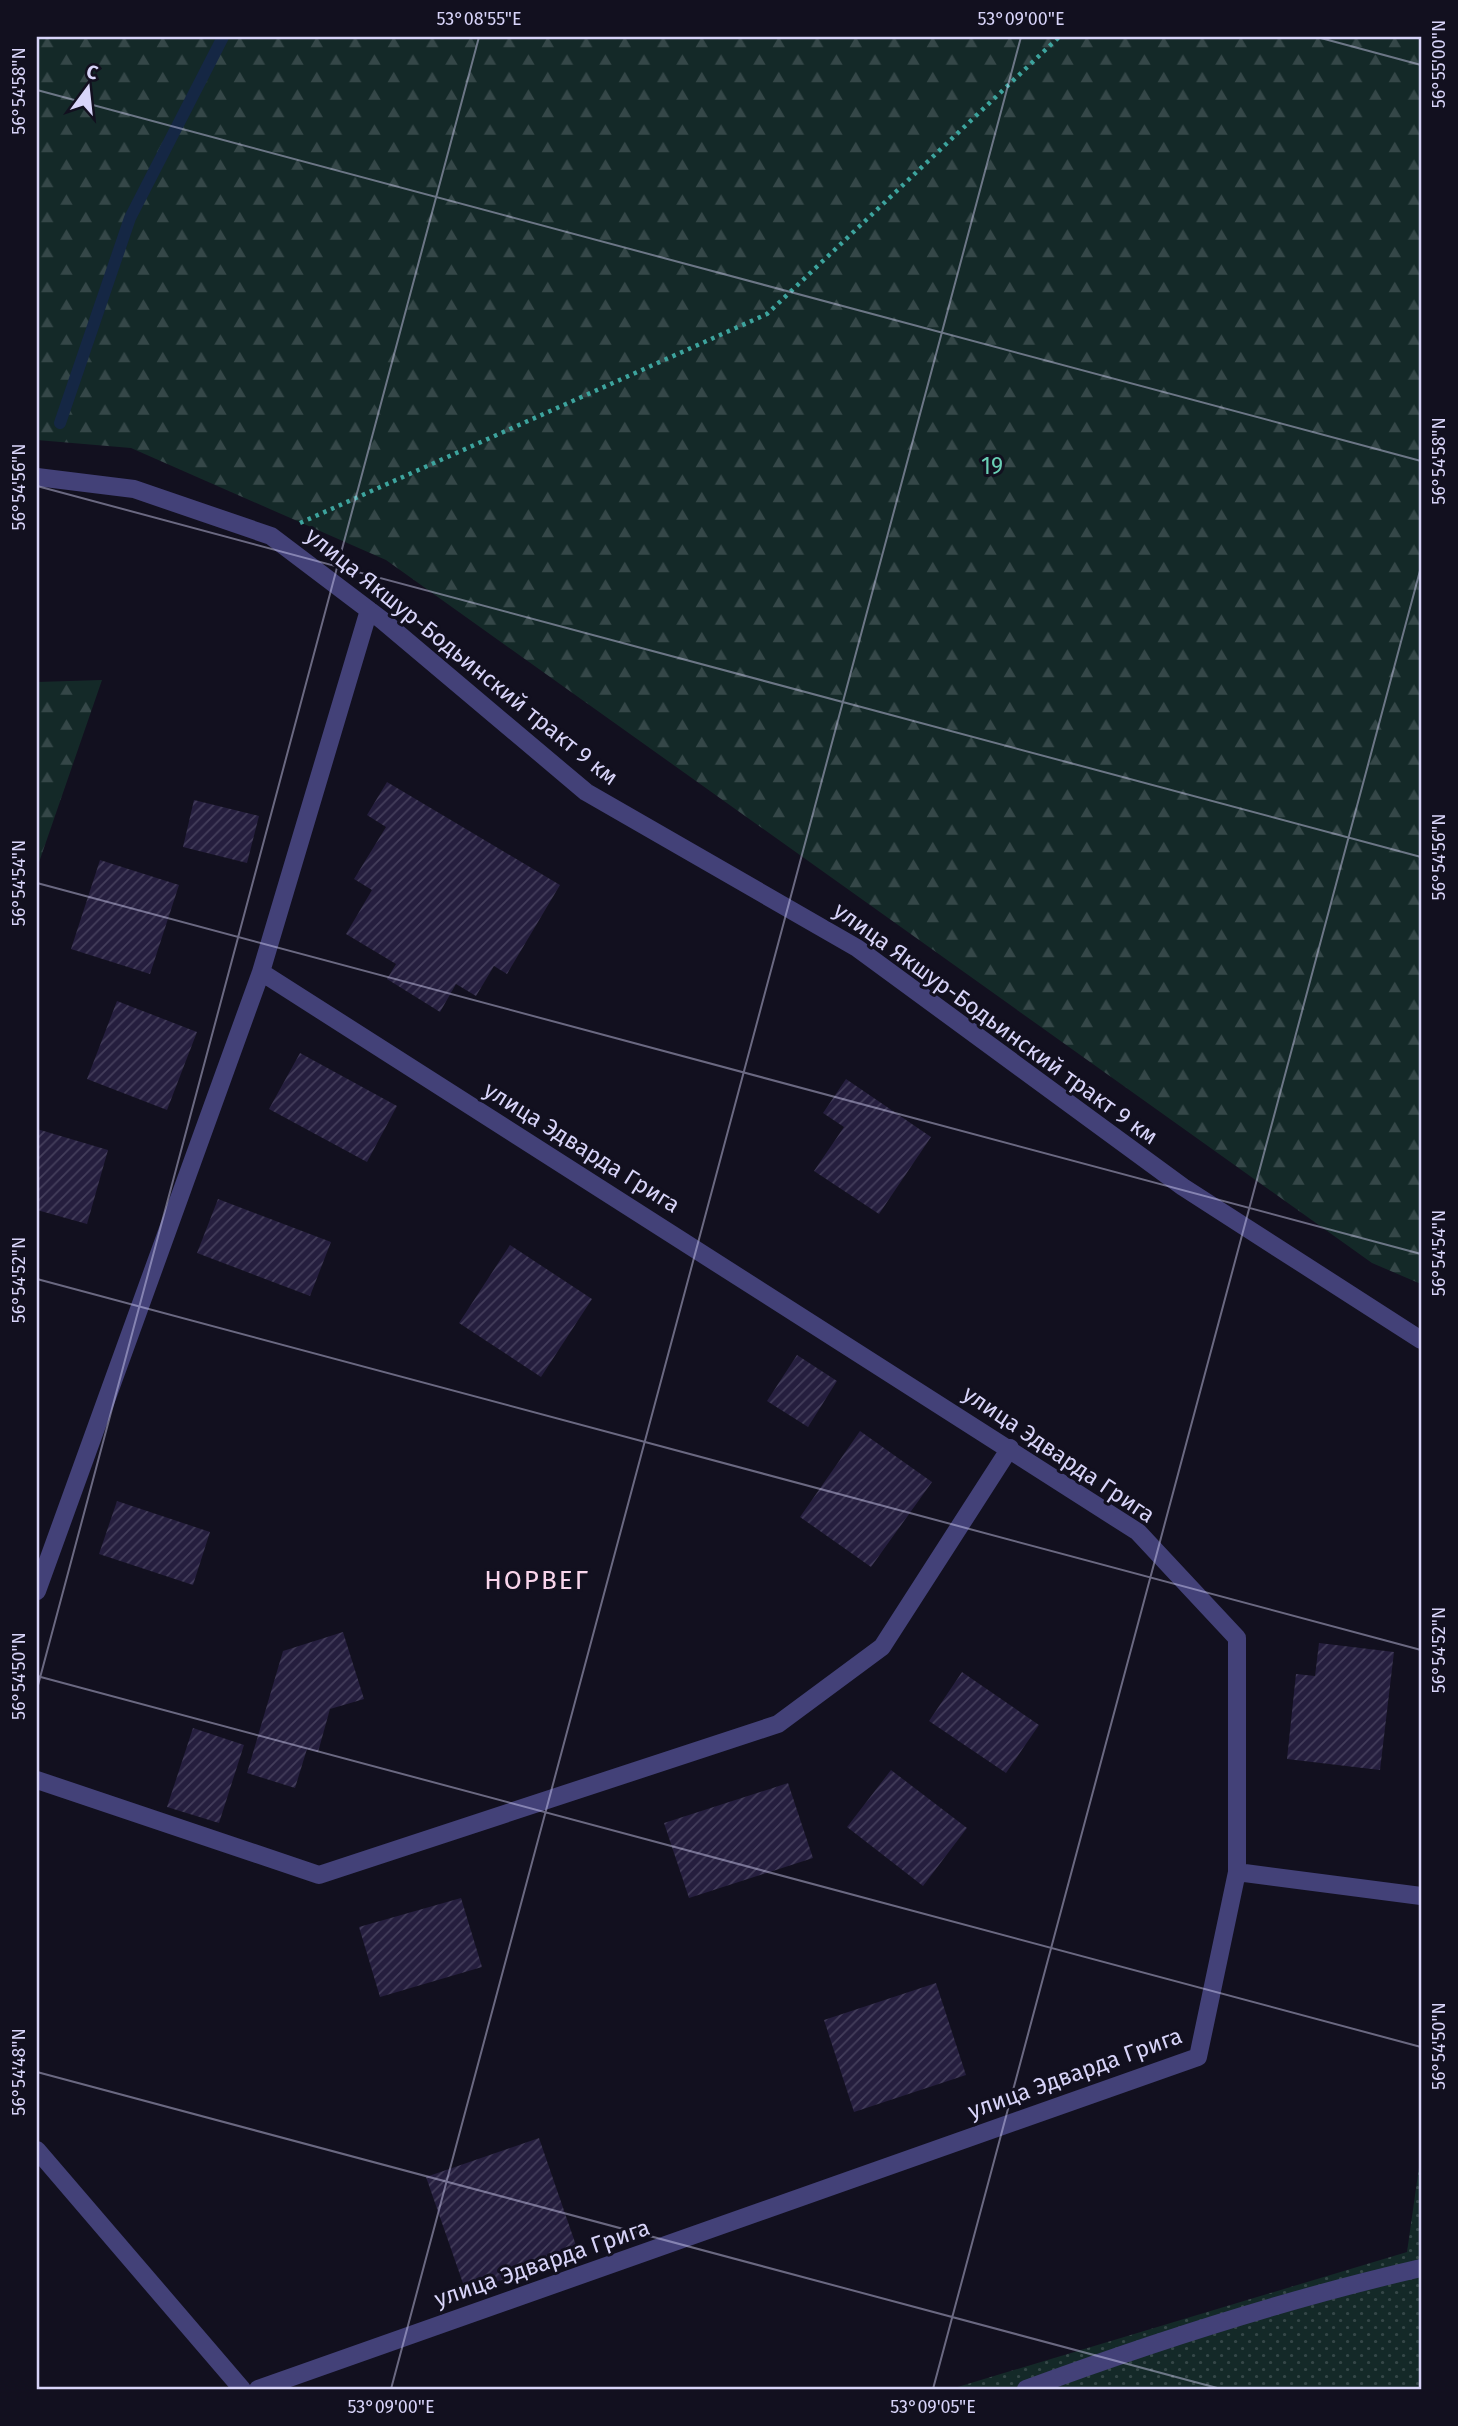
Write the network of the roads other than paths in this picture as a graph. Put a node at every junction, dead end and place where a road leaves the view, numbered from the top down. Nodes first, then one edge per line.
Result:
1 (37, 477) edge
2 (369, 610) junction
3 (261, 972) junction
4 (1420, 1341) edge
5 (1010, 1448) junction
6 (37, 1591) edge
7 (37, 1780) edge
8 (1237, 1872) junction
9 (1421, 1896) edge
10 (37, 2150) edge
11 (1421, 2268) edge
12 (242, 2389) edge
13 (258, 2389) edge
14 (1026, 2389) edge

1 - 2 street, улица Якшур-Бодьинский тракт 9 км
2 - 3 street
2 - 4 street, улица Якшур-Бодьинский тракт 9 км
3 - 5 street, улица Эдварда Грига
3 - 6 street
5 - 7 street
5 - 8 street, улица Эдварда Грига
8 - 9 street
8 - 13 street, улица Эдварда Грига
10 - 12 street
11 - 14 street

